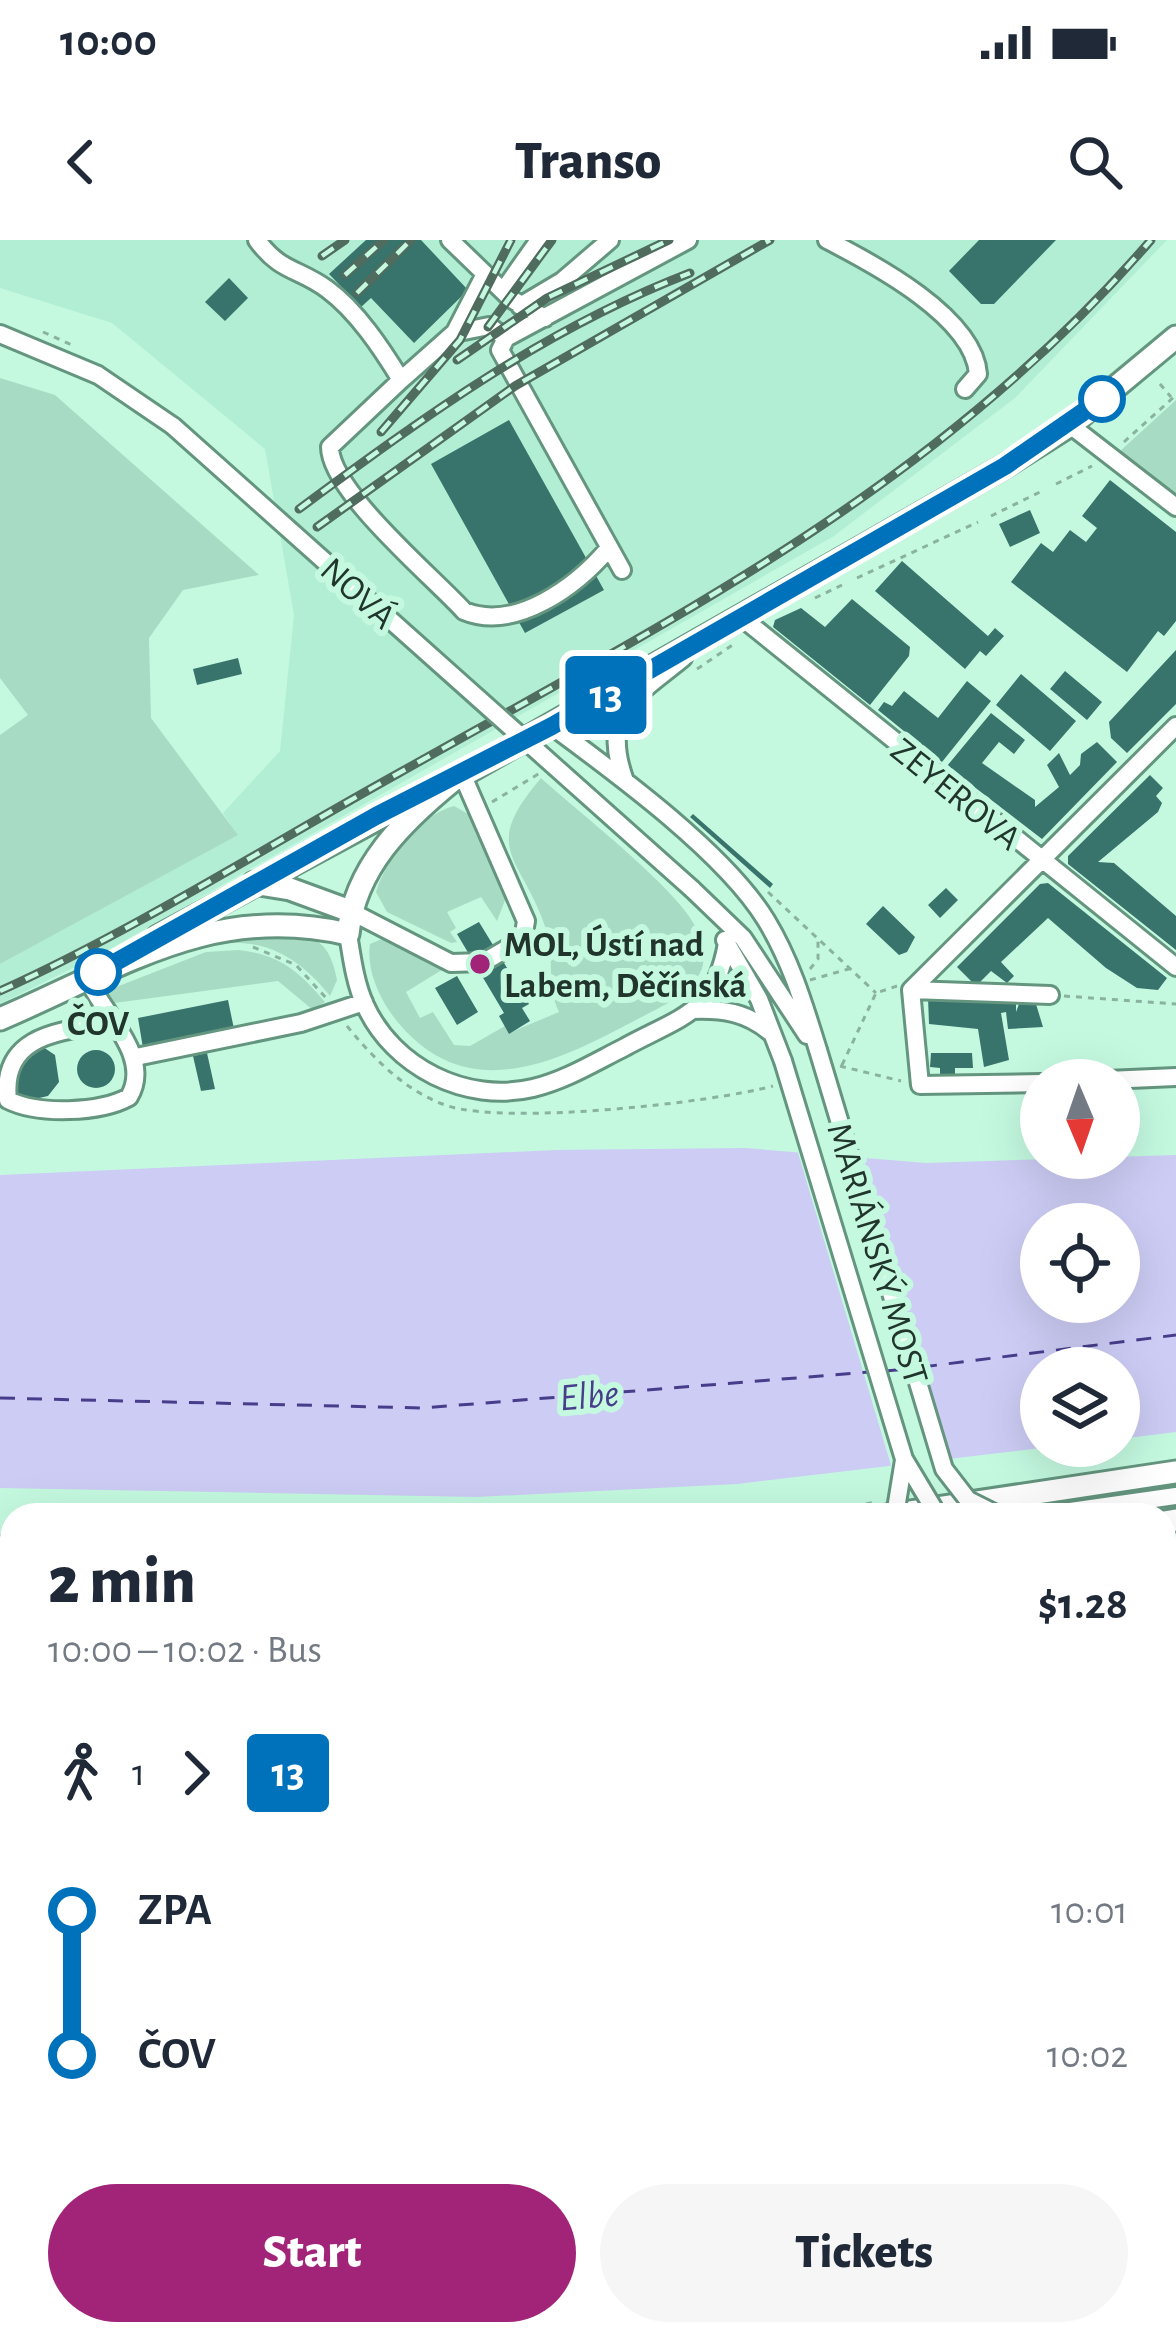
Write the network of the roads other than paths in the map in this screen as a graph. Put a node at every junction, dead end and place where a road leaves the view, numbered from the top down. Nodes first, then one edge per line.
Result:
1 (256, 240) edge
2 (449, 240) edge
3 (539, 240) edge
4 (610, 240) edge
5 (688, 240) edge
6 (826, 240) edge
7 (485, 274) junction
8 (502, 291) junction
9 (520, 306) junction
10 (545, 318) junction
11 (454, 333) junction
12 (0, 334) edge
13 (1176, 337) edge
14 (506, 338) junction
15 (401, 380) junction
16 (965, 389) dead end
17 (1070, 425) junction
18 (1176, 507) edge
19 (609, 548) junction
20 (622, 570) dead end
21 (739, 625) junction
22 (552, 726) junction
23 (1174, 731) edge
24 (457, 777) junction
25 (626, 782) junction
26 (1041, 861) junction
27 (254, 883) junction
28 (692, 889) junction
29 (349, 922) junction
30 (727, 943) junction
31 (117, 963) junction
32 (1176, 967) edge
33 (87, 978) junction
34 (911, 989) junction
35 (1050, 995) road end
36 (364, 1002) junction
37 (693, 1010) junction
38 (0, 1019) edge
39 (111, 1023) junction
40 (773, 1035) junction
41 (818, 1050) junction
42 (136, 1058) junction
43 (783, 1061) joint
44 (1176, 1077) edge
45 (1140, 1079) edge
46 (1020, 1083) edge
47 (940, 1456) junction
48 (904, 1459) junction
49 (1176, 1472) edge
50 (1176, 1496) edge
51 (895, 1503) edge
52 (931, 1503) edge
53 (938, 1503) edge
54 (972, 1503) edge
55 (978, 1503) edge
56 (1131, 1503) edge

1 - 15 street
2 - 7 street
3 - 8 street
4 - 9 street
5 - 10 street
6 - 16 street
7 - 8 street
7 - 11 street
8 - 9 street
9 - 10 street
10 - 14 street
11 - 14 street
11 - 15 street
12 - 28 street, NOVÁ, bridge
13 - 17 main road
14 - 19 street
15 - 19 street
17 - 18 street
17 - 21 main road
19 - 20 street
21 - 22 main road
21 - 25 street
21 - 26 street, ZEYEROVA
22 - 24 main road
22 - 25 street, MARIÁNSKÝ MOST
23 - 26 street
24 - 27 main road
24 - 29 main road
24 - 29 street
25 - 41 street, MARIÁNSKÝ MOST
26 - 32 street, ZEYEROVA
26 - 34 street
27 - 29 main road
27 - 31 main road
28 - 30 street, NOVÁ
28 - 41 street, NOVÁ
29 - 31 main road
29 - 36 street
30 - 37 street
30 - 40 street, NOVÁ
31 - 33 main road
33 - 38 main road
33 - 39 street
34 - 35 street
34 - 46 street
36 - 37 street
36 - 42 street
37 - 40 street
39 - 42 street
39 - 42 street
40 - 43 street, NOVÁ
41 - 47 street, MARIÁNSKÝ MOST, bridge
43 - 48 street, MARIÁNSKÝ MOST, bridge
44 - 45 street
47 - 53 street, MARIÁNSKÝ MOST, bridge
47 - 55 street, MARIÁNSKÝ MOST, bridge
48 - 51 street, MARIÁNSKÝ MOST, bridge
48 - 52 street, MARIÁNSKÝ MOST, bridge
49 - 54 main road
50 - 56 street

